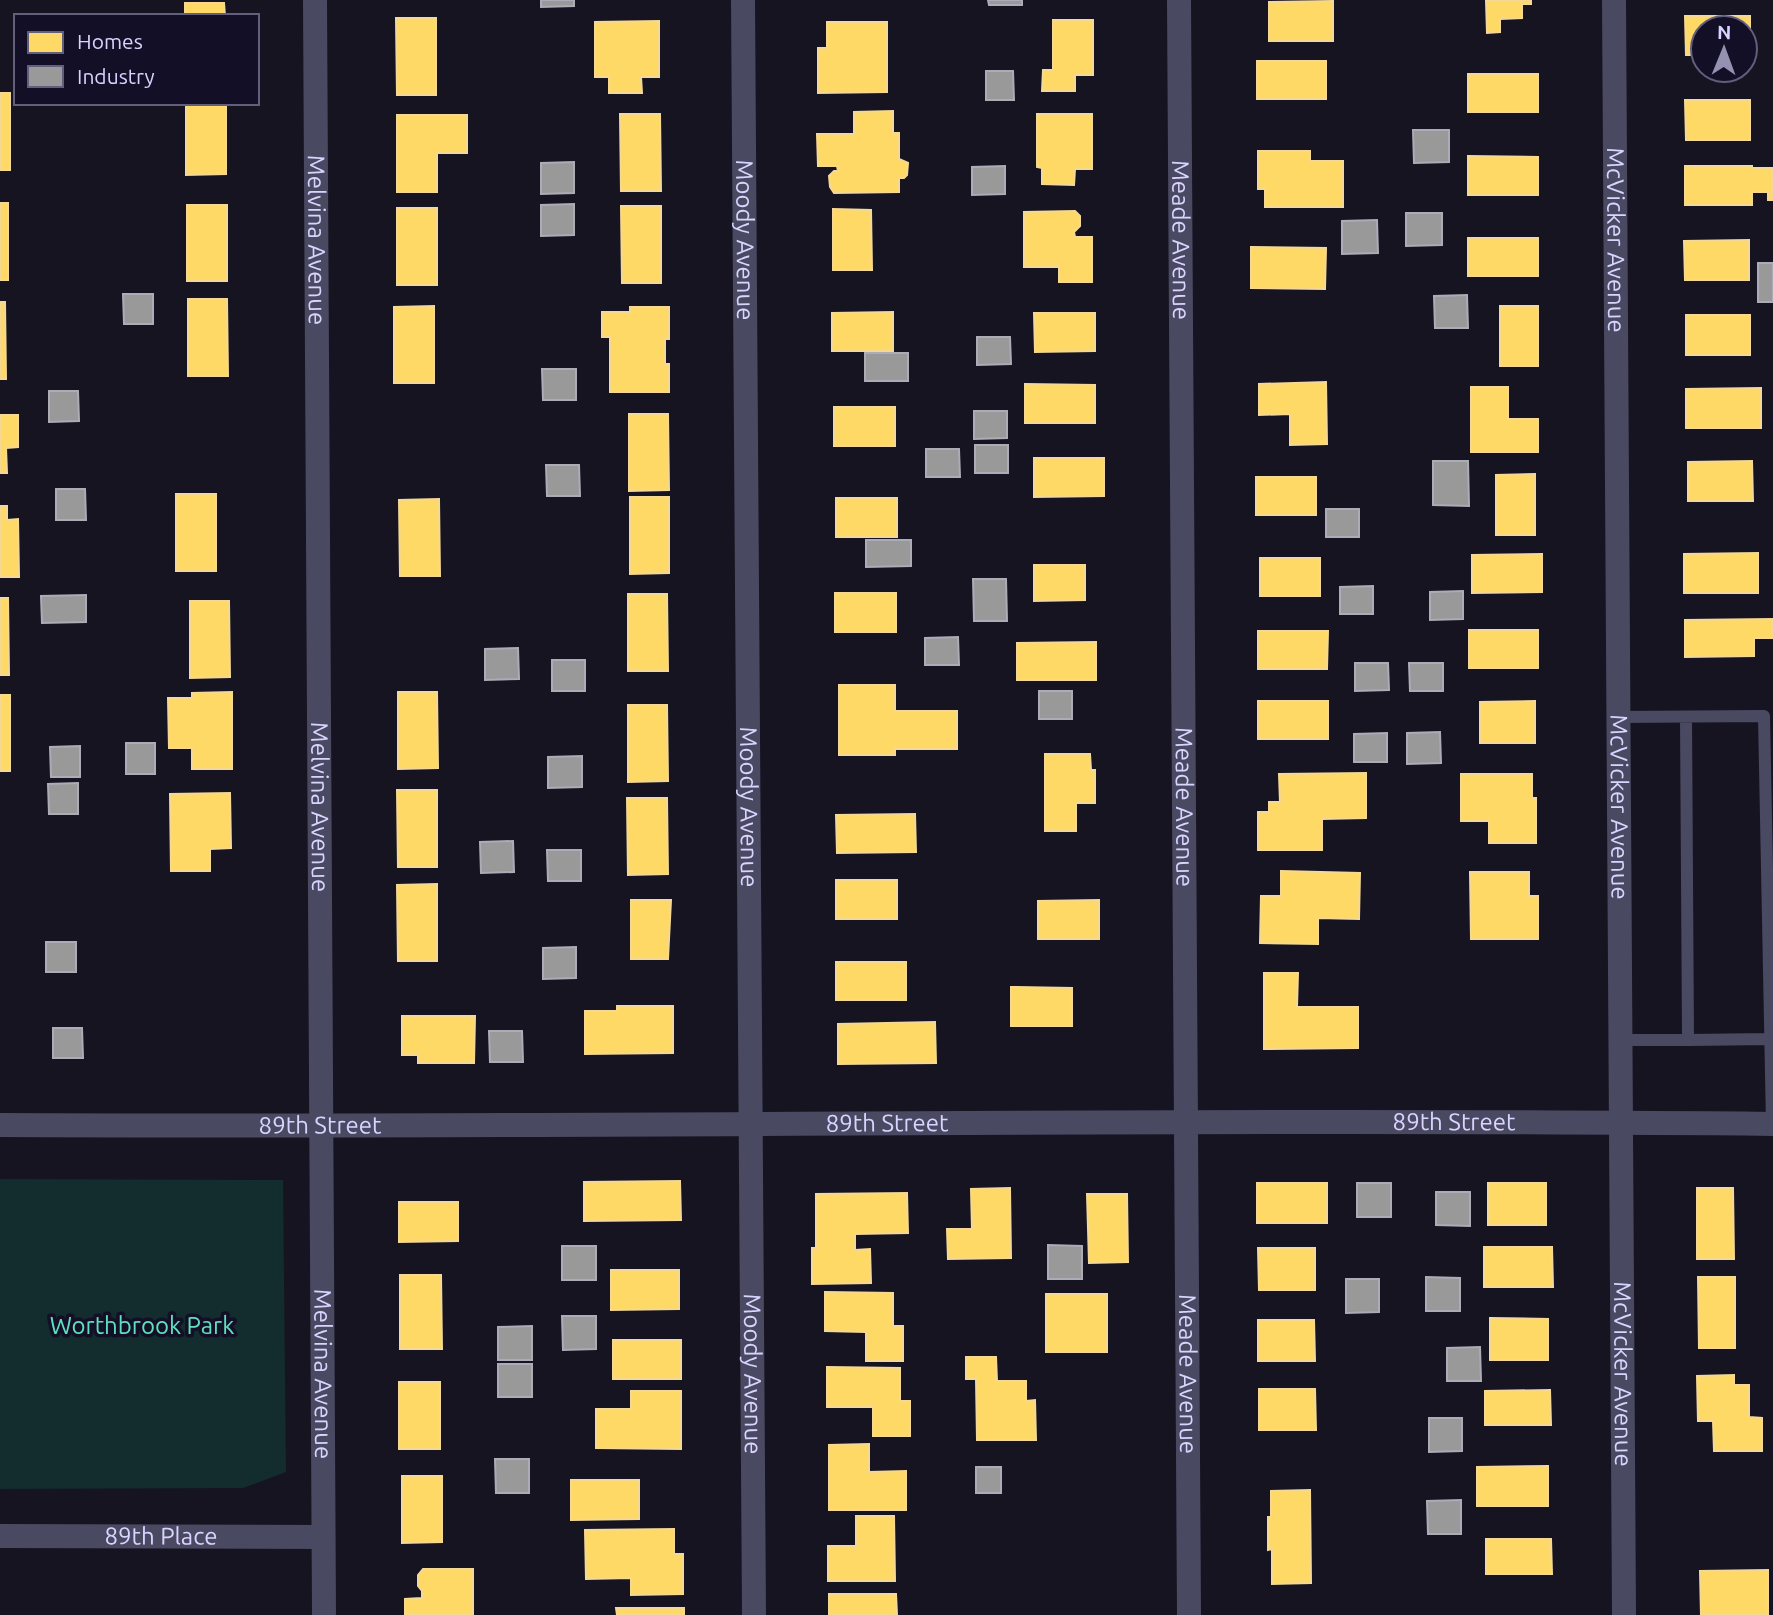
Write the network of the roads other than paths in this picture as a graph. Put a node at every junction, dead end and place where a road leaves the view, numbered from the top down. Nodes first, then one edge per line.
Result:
1 (314, 0) edge
2 (743, 0) edge
3 (1179, 0) edge
4 (1615, 0) edge
5 (1619, 717) junction
6 (1686, 717) junction
7 (1770, 1039) junction
8 (1619, 1040) junction
9 (1688, 1040) junction
10 (751, 1122) junction
11 (1620, 1122) junction
12 (1185, 1123) junction
13 (1772, 1124) edge
14 (0, 1125) edge
15 (321, 1127) junction
16 (0, 1536) edge
17 (323, 1537) junction
18 (324, 1615) edge
19 (754, 1615) edge
20 (1189, 1615) edge
21 (1624, 1615) edge

1 - 15 street, Melvina Avenue
2 - 10 street, Moody Avenue
3 - 12 street, Meade Avenue
4 - 5 street, McVicker Avenue
5 - 6 lane
5 - 8 street, McVicker Avenue
6 - 7 lane
6 - 9 lane
7 - 9 lane
7 - 13 lane
8 - 9 lane
8 - 11 street, McVicker Avenue
10 - 12 street, 89th Street
10 - 15 street, 89th Street
10 - 19 street, Moody Avenue
11 - 12 street, 89th Street
11 - 13 street, 89th Street
11 - 21 street, McVicker Avenue
12 - 20 street, Meade Avenue
14 - 15 street, 89th Street
15 - 17 street, Melvina Avenue
16 - 17 street, 89th Place
17 - 18 street, Melvina Avenue

